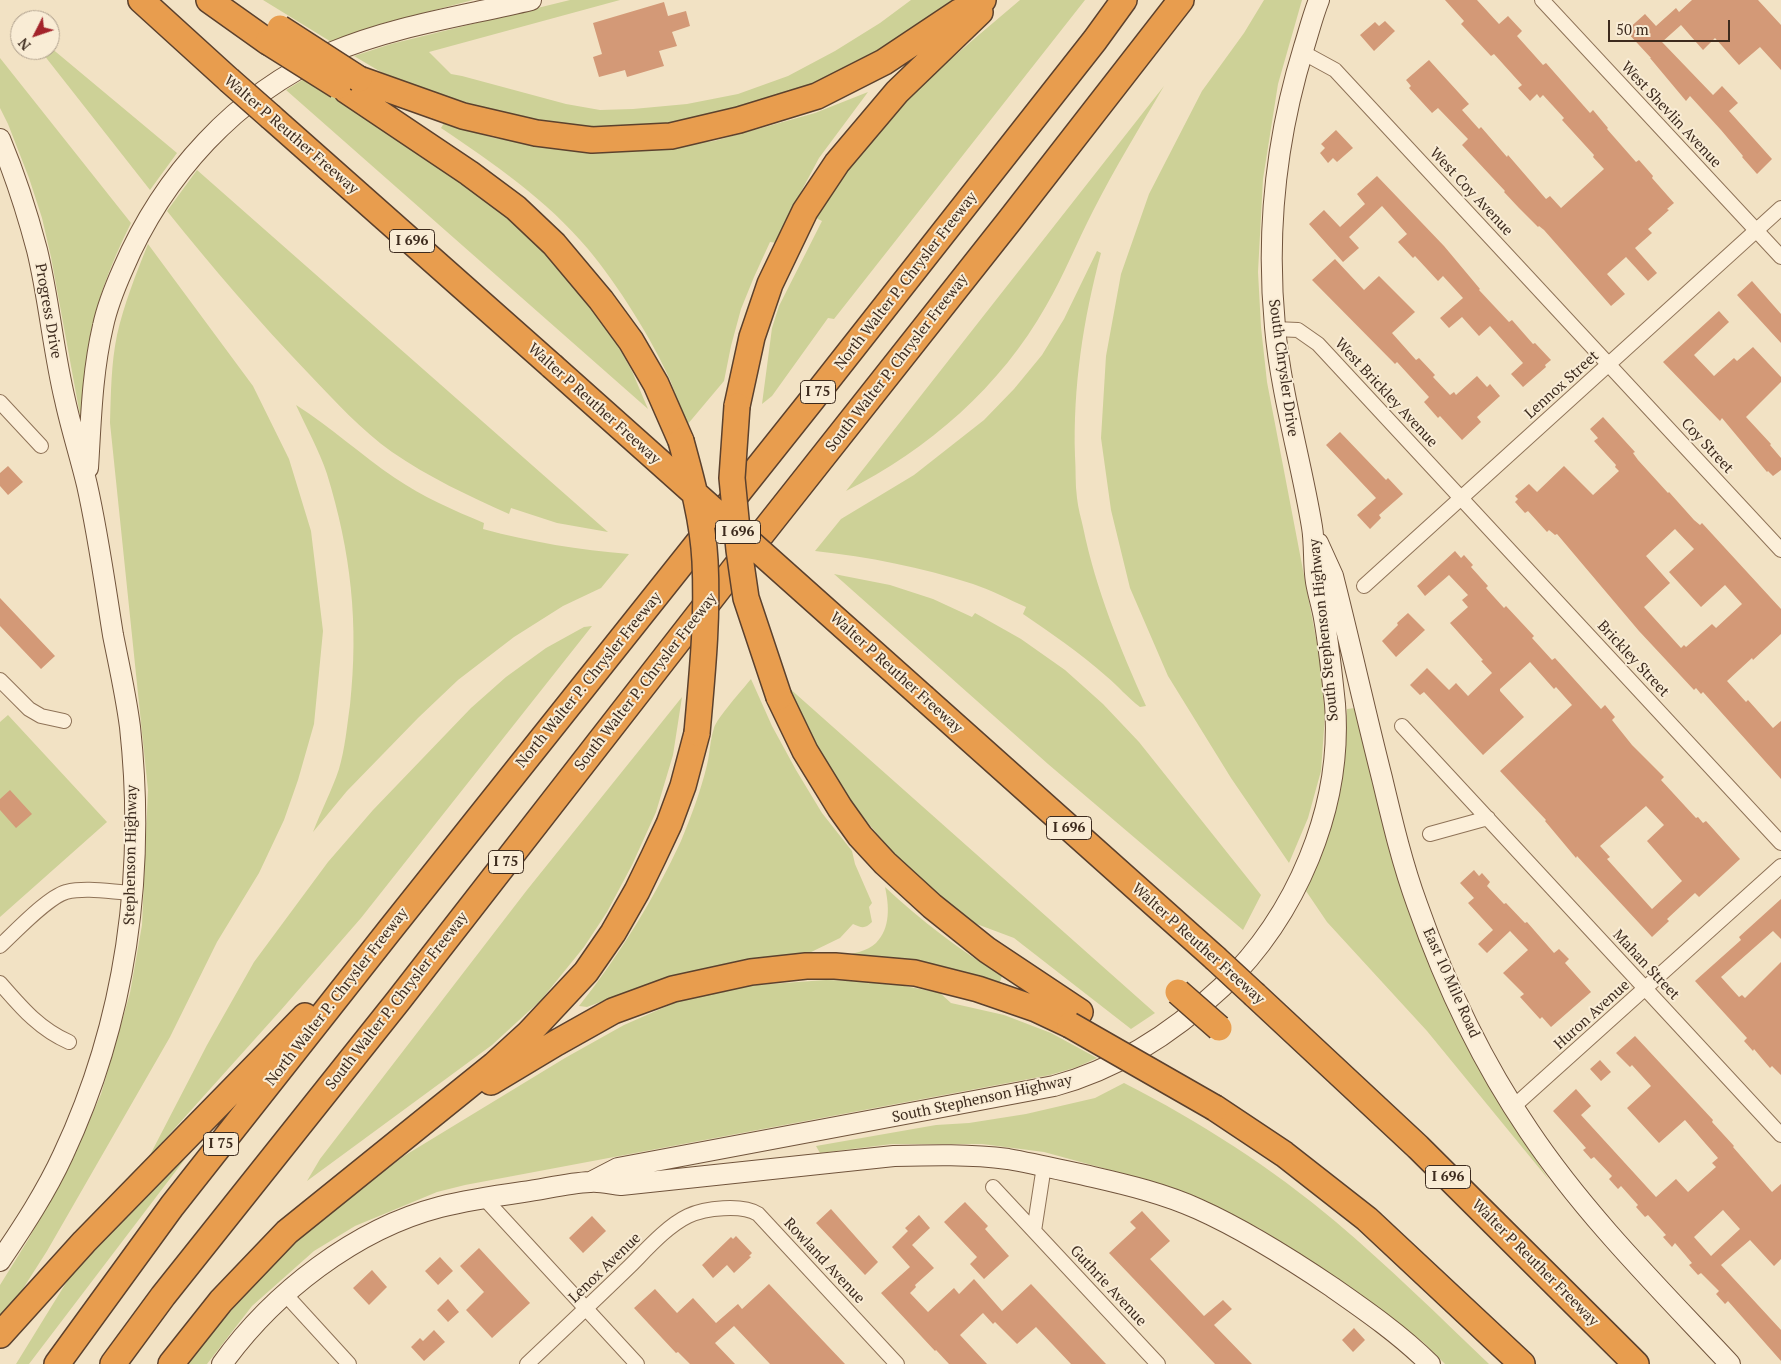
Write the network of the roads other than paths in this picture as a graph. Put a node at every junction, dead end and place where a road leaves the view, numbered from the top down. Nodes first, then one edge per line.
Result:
1 (141, 0) edge
2 (209, 0) edge
3 (236, 0) edge
4 (530, 0) edge
5 (983, 0) edge
6 (993, 0) edge
7 (1124, 0) edge
8 (1181, 0) edge
9 (1319, 0) edge
10 (1542, 0) edge
11 (274, 35) junction
12 (1302, 52) junction
13 (353, 85) junction
14 (0, 139) edge
15 (1781, 208) edge
16 (1756, 231) junction
17 (1781, 257) edge
18 (1275, 329) junction
19 (1609, 364) junction
20 (0, 402) edge
21 (41, 446) dead end
22 (87, 485) junction
23 (1462, 498) junction
24 (1312, 530) junction
25 (1781, 550) edge
26 (1364, 586) dead end
27 (0, 680) edge
28 (64, 721) dead end
29 (1402, 726) dead end
30 (1488, 818) junction
31 (1430, 834) dead end
32 (1781, 843) edge
33 (1781, 866) edge
34 (133, 893) junction
35 (391, 929) junction
36 (0, 946) edge
37 (0, 983) edge
38 (1646, 989) junction
39 (1178, 992) dead end
40 (1075, 1019) junction
41 (1220, 1028) dead end
42 (69, 1042) dead end
43 (1513, 1107) junction
44 (408, 1133) junction
45 (1781, 1135) edge
46 (1044, 1166) junction
47 (591, 1182) junction
48 (993, 1187) dead end
49 (484, 1198) junction
50 (715, 1210) joint
51 (1034, 1231) junction
52 (0, 1261) edge
53 (285, 1294) junction
54 (585, 1309) junction
55 (0, 1335) edge
56 (57, 1364) edge
57 (113, 1364) edge
58 (171, 1364) edge
59 (222, 1364) edge
60 (350, 1364) edge
61 (527, 1364) edge
62 (637, 1364) edge
63 (896, 1364) edge
64 (1158, 1364) edge
65 (1430, 1364) edge
66 (1522, 1364) edge
67 (1636, 1364) edge
68 (1730, 1364) edge

1 - 67 highway, Walter P Reuther Freeway / I 696, bridge
2 - 11 highway
3 - 11 highway
4 - 22 main road
5 - 13 highway
6 - 40 highway, bridge
7 - 35 highway, North Walter P. Chrysler Freeway / I 75
8 - 57 highway, South Walter P. Chrysler Freeway / I 75
9 - 12 main road, South Chrysler Drive
10 - 16 street, West Shevlin Avenue
11 - 13 highway, bridge
12 - 18 main road, South Chrysler Drive
12 - 19 street, West Coy Avenue
13 - 44 highway, bridge
14 - 22 main road, Progress Drive
15 - 16 street, Lennox Street
16 - 17 street, West Shevlin Avenue
16 - 19 street, Lennox Street
18 - 23 street, West Brickley Avenue
18 - 24 main road, South Chrysler Drive
19 - 23 street, Lennox Street
19 - 25 street, Coy Street
20 - 21 street
22 - 34 main road, Stephenson Highway
23 - 26 street, Lennox Street
23 - 32 street, Brickley Street
24 - 43 main road, East 10 Mile Road
24 - 47 main road, South Stephenson Highway
27 - 28 street
29 - 30 street, Mahan Street
30 - 31 street
30 - 38 street, Mahan Street
33 - 38 street, Huron Avenue
34 - 36 street
34 - 52 main road, Stephenson Highway
35 - 55 highway
35 - 56 highway, North Walter P. Chrysler Freeway / I 75
37 - 42 street
38 - 43 street, Huron Avenue
38 - 45 street, Mahan Street
39 - 41 highway, bridge
40 - 44 highway
40 - 66 highway, bridge
43 - 68 main road, East 10 Mile Road
44 - 58 highway
46 - 47 main road, South Stephenson Highway
46 - 51 street
46 - 65 main road
47 - 49 main road, South Stephenson Highway
48 - 51 street, Guthrie Avenue
49 - 53 main road, South Stephenson Highway
49 - 54 street
50 - 54 street, Lenox Avenue
50 - 63 street, Rowland Avenue
51 - 64 street, Guthrie Avenue
53 - 59 main road, South Stephenson Highway
53 - 60 street
54 - 61 street, Lenox Avenue
54 - 62 street

